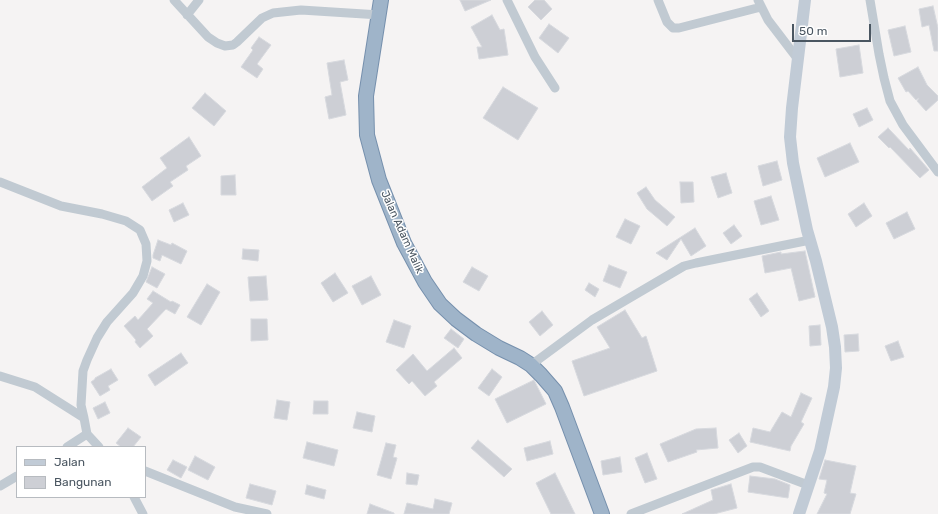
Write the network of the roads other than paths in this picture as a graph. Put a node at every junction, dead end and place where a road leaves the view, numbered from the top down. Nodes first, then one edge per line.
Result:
1 (174, 0) edge
2 (199, 0) edge
3 (382, 0) edge
4 (507, 0) edge
5 (658, 0) edge
6 (804, 0) edge
7 (870, 0) edge
8 (760, 3) edge
9 (187, 15) junction
10 (380, 15) junction
11 (797, 58) junction
12 (555, 88) dead end
13 (938, 172) edge
14 (0, 182) edge
15 (810, 240) junction
16 (531, 365) junction
17 (0, 376) edge
18 (84, 418) junction
19 (87, 434) junction
20 (69, 446) edge
21 (98, 446) edge
22 (146, 471) edge
23 (16, 477) edge
24 (808, 485) junction
25 (0, 486) edge
26 (135, 498) edge
27 (143, 514) edge
28 (267, 514) edge
29 (602, 514) edge
30 (631, 514) edge
31 (799, 514) edge

1 - 9 street
2 - 9 street
3 - 10 highway, Jalan Adam Malik
4 - 12 street
5 - 8 street
6 - 11 main road
7 - 13 street
8 - 11 street
9 - 10 street
10 - 16 highway, Jalan Adam Malik
11 - 15 main road
14 - 18 street
15 - 16 street
15 - 24 main road
16 - 29 highway, Jalan Adam Malik
17 - 18 street
18 - 19 street
19 - 20 street
19 - 21 street
22 - 28 street
23 - 25 street
24 - 30 street
24 - 31 main road
26 - 27 street

